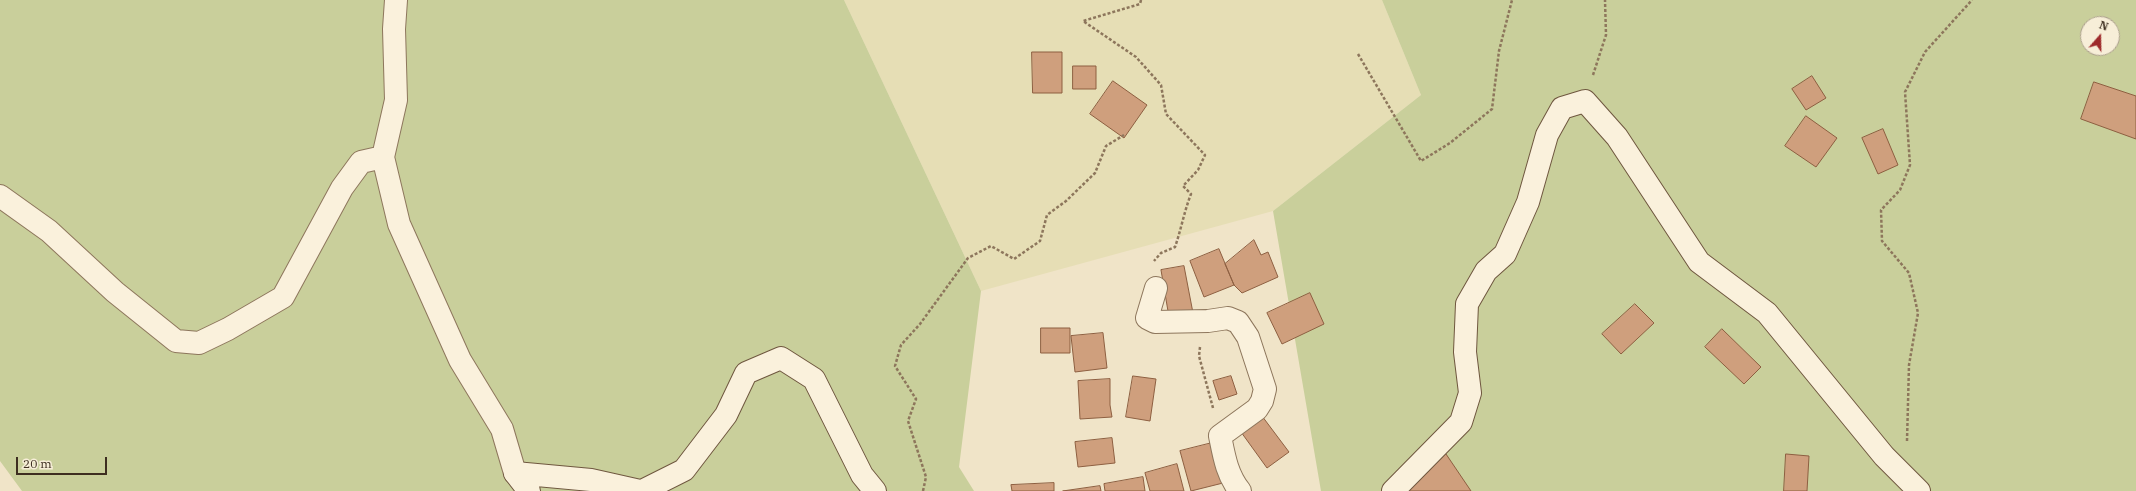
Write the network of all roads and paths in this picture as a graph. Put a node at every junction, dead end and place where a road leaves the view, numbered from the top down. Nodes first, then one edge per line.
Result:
1 (396, 0) edge
2 (1141, 0) edge
3 (1512, 0) edge
4 (1605, 0) edge
5 (1972, 0) edge
6 (1358, 54) dead end
7 (1585, 101) junction
8 (1124, 135) dead end
9 (383, 157) junction
10 (0, 196) edge
11 (1156, 288) joint
12 (1208, 321) junction
13 (1220, 436) junction
14 (1884, 456) junction
15 (515, 473) junction
16 (529, 491) edge
17 (641, 491) edge
18 (875, 491) edge
19 (923, 491) edge
20 (1240, 491) edge
21 (1393, 491) edge
22 (1919, 491) edge

1 - 9 street
2 - 11 path
3 - 6 path
4 - 7 path
5 - 14 path
7 - 14 street
7 - 21 street
8 - 19 path
9 - 10 street
9 - 15 street
11 - 12 street
12 - 13 path
12 - 13 street
13 - 20 street
14 - 22 street
15 - 16 street
15 - 17 street
17 - 18 street

